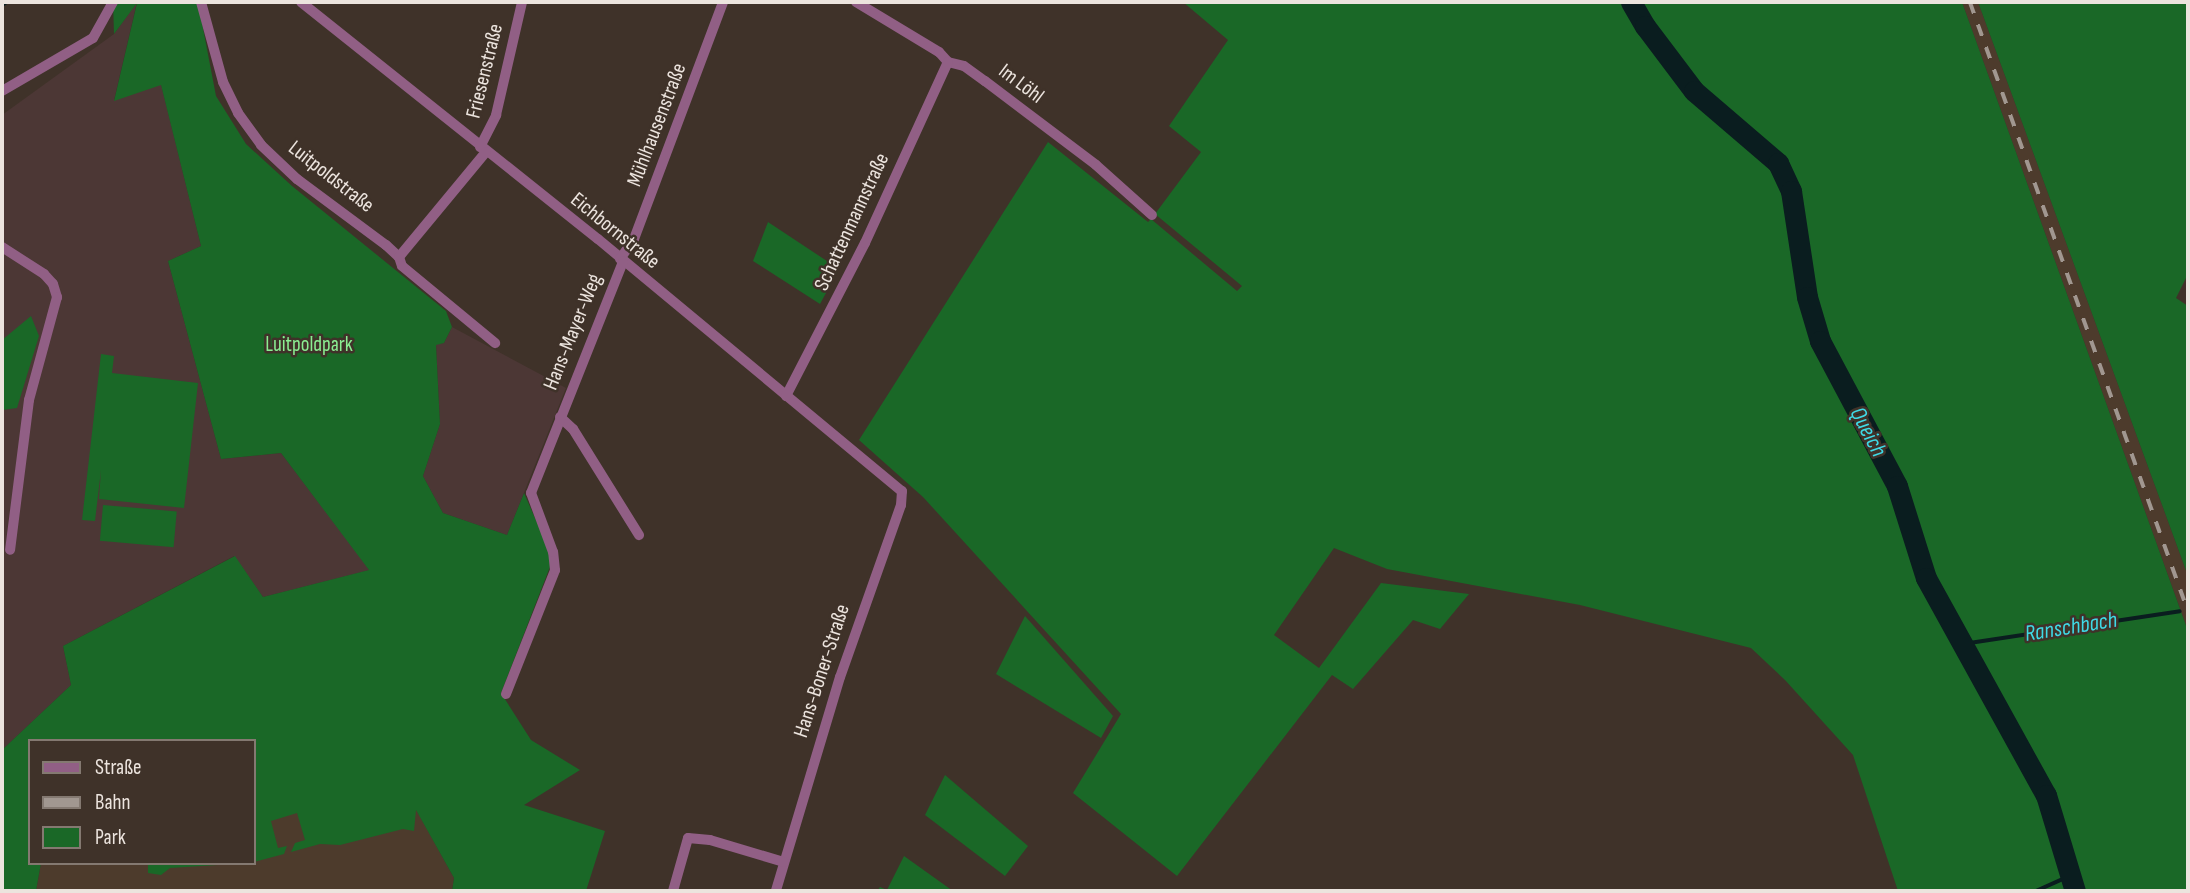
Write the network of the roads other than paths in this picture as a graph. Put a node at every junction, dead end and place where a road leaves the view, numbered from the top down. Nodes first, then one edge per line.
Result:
1 (113, 2) edge
2 (201, 2) edge
3 (301, 2) edge
4 (522, 2) edge
5 (723, 2) edge
6 (856, 2) edge
7 (948, 62) junction
8 (2, 90) edge
9 (483, 150) junction
10 (1152, 215) dead end
11 (2, 247) edge
12 (398, 257) junction
13 (622, 260) junction
14 (495, 343) dead end
15 (786, 396) junction
16 (560, 417) junction
17 (902, 493) joint
18 (639, 535) dead end
19 (10, 550) dead end
20 (506, 694) dead end
21 (785, 862) junction
22 (673, 891) edge
23 (776, 891) edge

1 - 8 street
2 - 12 street, Luitpoldstraße
3 - 9 street, Eichbornstraße
4 - 9 street, Friesenstraße
5 - 13 street, Mühlhausenstraße
6 - 7 street, Im Löhl
7 - 10 street, Im Löhl
7 - 15 street, Schattenmannstraße
9 - 12 street, Friesenstraße
9 - 13 street, Eichbornstraße
11 - 19 street
12 - 14 street, Luitpoldstraße
13 - 15 street, Eichbornstraße
13 - 16 street, Hans-Mayer-Weg
15 - 17 street, Eichbornstraße
16 - 18 street, Hans-Mayer-Weg
16 - 20 street, Hans-Mayer-Weg
17 - 21 street, Hans-Boner-Straße
21 - 22 street
21 - 23 street, Hans-Boner-Straße

